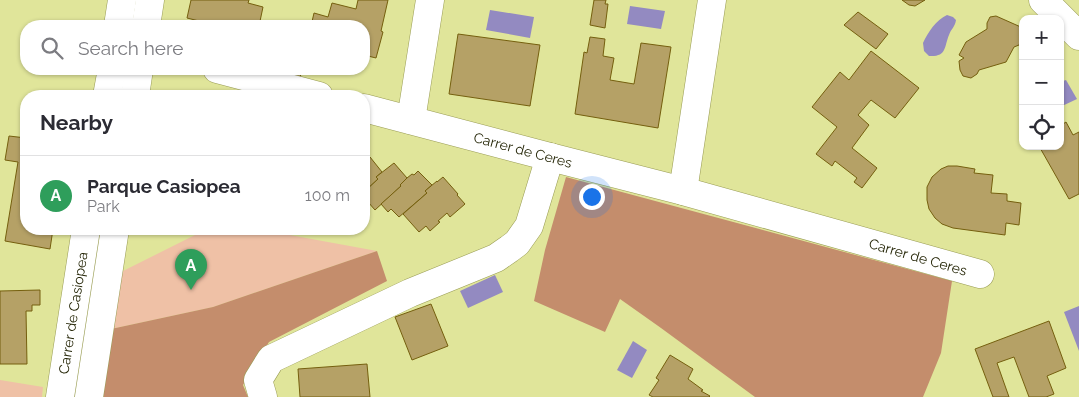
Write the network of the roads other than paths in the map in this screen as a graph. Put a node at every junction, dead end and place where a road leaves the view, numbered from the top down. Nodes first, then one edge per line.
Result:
1 (122, 0) edge
2 (150, 0) edge
3 (430, 0) edge
4 (712, 0) edge
5 (1043, 0) edge
6 (119, 20) edge
7 (147, 20) edge
8 (1076, 26) edge
9 (111, 75) edge
10 (138, 75) edge
11 (239, 75) edge
12 (108, 90) edge
13 (136, 90) edge
14 (296, 90) edge
15 (370, 110) edge
16 (411, 120) junction
17 (550, 157) junction
18 (683, 190) junction
19 (85, 235) edge
20 (113, 235) edge
21 (980, 274) dead end
22 (60, 397) edge
23 (89, 397) edge
24 (263, 397) edge

1 - 6 street
2 - 7 street
3 - 16 street
4 - 18 street
5 - 8 street
9 - 12 street
10 - 13 street
11 - 14 street
15 - 16 street, Carrer de Ceres
16 - 17 street, Carrer de Ceres
17 - 18 street, Carrer de Ceres
17 - 24 street
18 - 21 street, Carrer de Ceres
19 - 22 street, Carrer de Casiopea
20 - 23 street, Carrer de Casiopea

